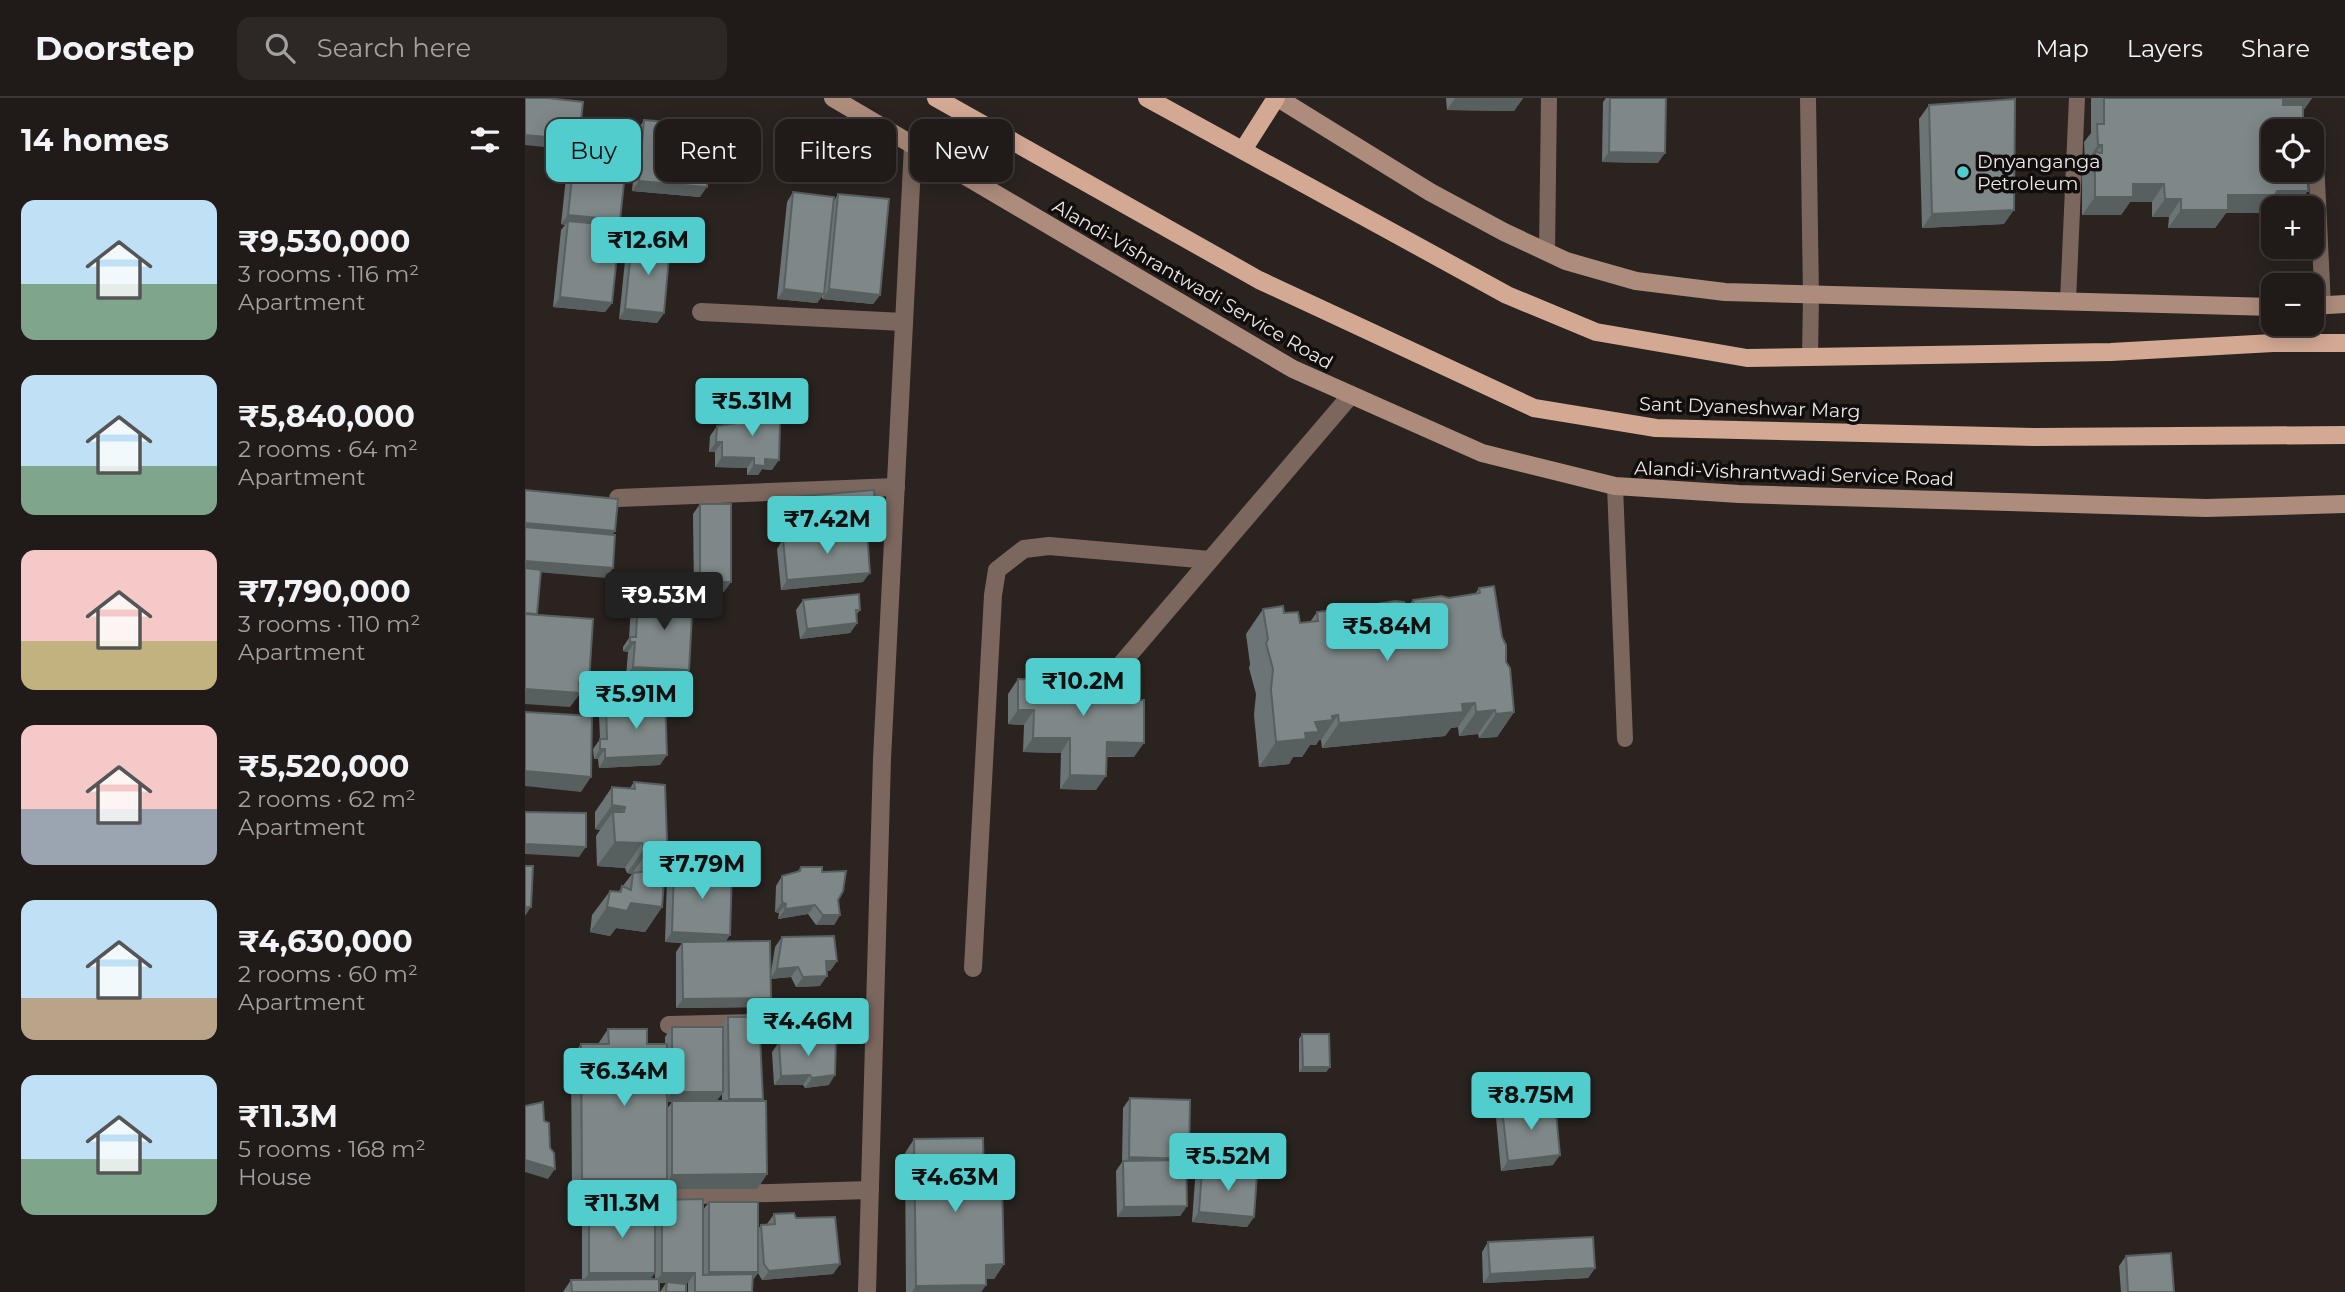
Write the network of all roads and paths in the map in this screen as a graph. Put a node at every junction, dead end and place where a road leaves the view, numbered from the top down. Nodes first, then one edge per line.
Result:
1 (833, 98) edge
2 (936, 98) edge
3 (1147, 98) edge
4 (1277, 98) edge
5 (1549, 98) edge
6 (1808, 98) edge
7 (2077, 98) edge
8 (910, 143) edge
9 (1243, 150) junction
10 (911, 182) edge
11 (976, 182) edge
12 (2316, 182) edge
13 (1547, 252) junction
14 (2317, 273) edge
15 (1811, 296) junction
16 (2067, 301) junction
17 (2345, 304) edge
18 (2324, 306) edge
19 (2261, 307) edge
20 (701, 312) dead end
21 (904, 322) junction
22 (2345, 344) edge
23 (1810, 356) junction
24 (1351, 396) junction
25 (2345, 435) edge
26 (1615, 486) junction
27 (896, 487) junction
28 (618, 498) edge
29 (2345, 504) edge
30 (1210, 560) junction
31 (1111, 676) dead end
32 (1625, 739) dead end
33 (973, 968) dead end
34 (874, 1020) junction
35 (669, 1026) edge
36 (870, 1190) junction
37 (666, 1196) edge
38 (867, 1292) edge

1 - 8 street, Alandi-Vishrantwadi Service Road
2 - 25 main road, Sant Dyaneshwar Marg
3 - 9 main road
4 - 9 main road
4 - 13 street
5 - 13 lane
6 - 15 lane
7 - 16 lane
9 - 23 main road
10 - 21 street
11 - 24 street, Alandi-Vishrantwadi Service Road
12 - 14 lane
13 - 15 street
15 - 16 street
15 - 23 lane
16 - 19 street
17 - 18 street
20 - 21 street
21 - 27 street
22 - 23 main road
24 - 26 street, Alandi-Vishrantwadi Service Road
24 - 30 street
26 - 29 street, Alandi-Vishrantwadi Service Road
26 - 32 lane
27 - 28 street
27 - 34 street
30 - 31 street
30 - 33 street
34 - 35 street
34 - 36 street
36 - 37 street
36 - 38 street

